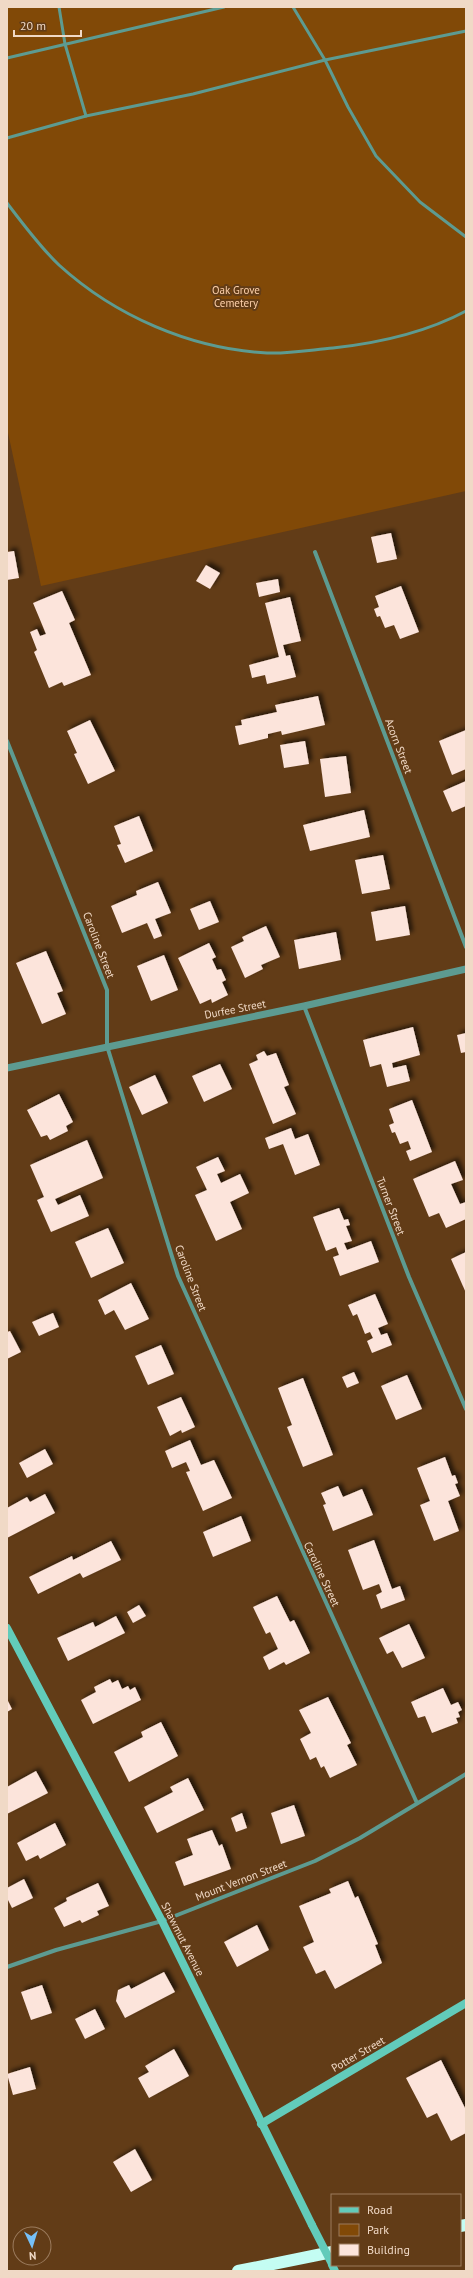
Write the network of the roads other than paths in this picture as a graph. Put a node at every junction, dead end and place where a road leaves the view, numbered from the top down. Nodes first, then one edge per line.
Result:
1 (59, 7) edge
2 (224, 7) edge
3 (293, 7) edge
4 (466, 31) edge
5 (65, 44) junction
6 (7, 58) edge
7 (325, 60) junction
8 (86, 116) junction
9 (7, 138) edge
10 (7, 202) edge
11 (466, 237) edge
12 (466, 311) edge
13 (315, 552) dead end
14 (7, 741) edge
15 (466, 947) edge
16 (466, 969) edge
17 (304, 1006) junction
18 (106, 1046) junction
19 (7, 1068) edge
20 (466, 1409) edge
21 (7, 1628) edge
22 (466, 1774) edge
23 (417, 1803) junction
24 (162, 1921) junction
25 (7, 1967) edge
26 (466, 2003) edge
27 (261, 2124) junction
28 (331, 2252) edge
29 (331, 2263) edge
30 (238, 2271) edge

1 - 5 lane
2 - 5 lane
3 - 7 lane
4 - 7 lane
5 - 6 lane
5 - 8 lane
7 - 8 lane
7 - 11 lane
8 - 9 lane
10 - 12 lane
13 - 15 street, Acorn Street
14 - 18 street, Caroline Street
16 - 17 street, Durfee Street
17 - 18 street, Durfee Street
17 - 20 street, Turner Street
18 - 19 street, Durfee Street
18 - 23 street, Caroline Street
21 - 24 main road, Shawmut Avenue
22 - 23 street, Mount Vernon Street
23 - 24 street, Mount Vernon Street
24 - 25 street, Mount Vernon Street
24 - 27 main road, Shawmut Avenue
26 - 27 main road, Potter Street
27 - 29 main road, Shawmut Avenue, bridge
28 - 30 highway

